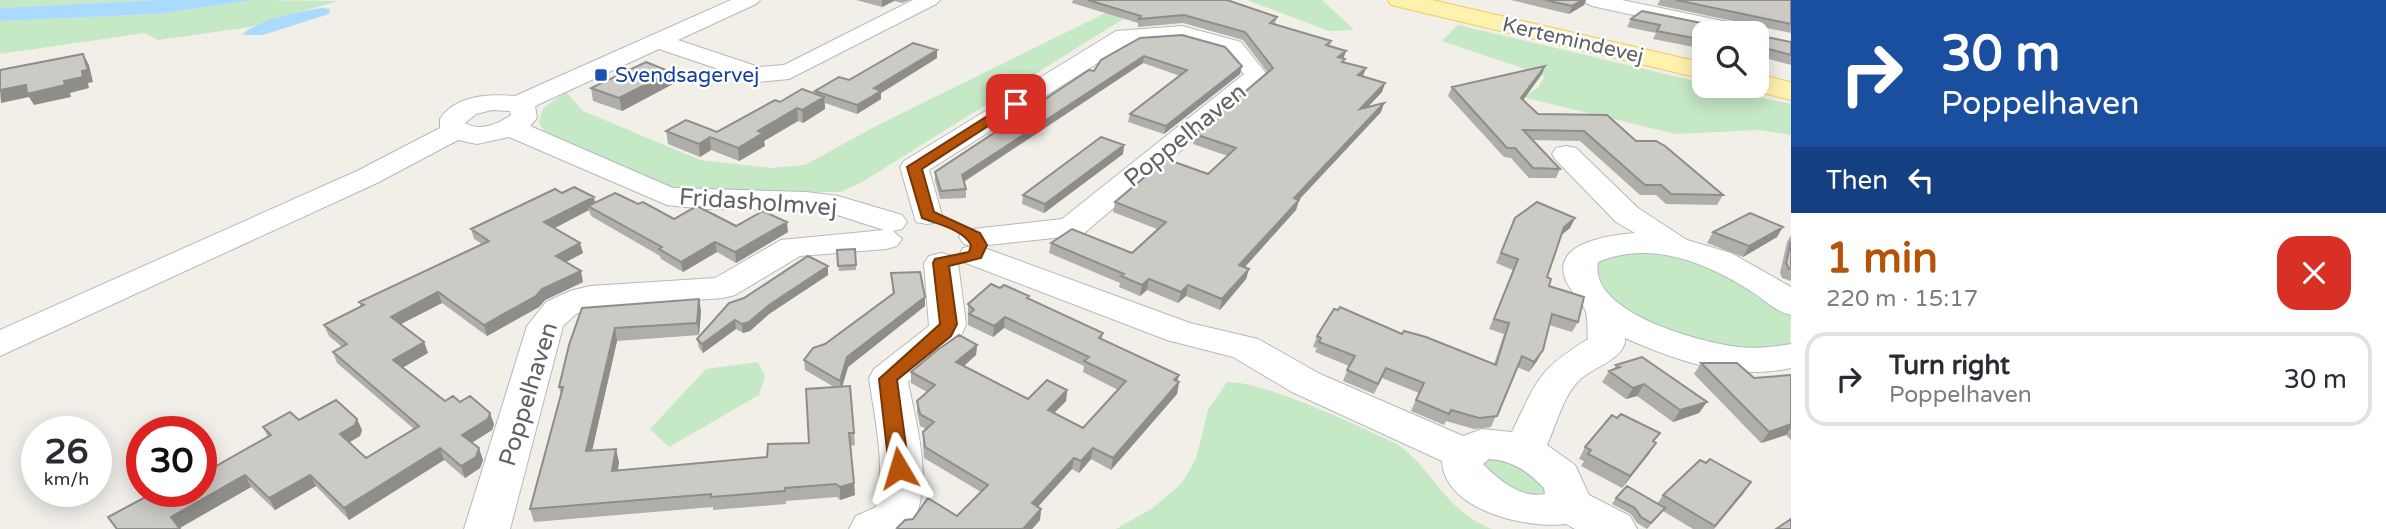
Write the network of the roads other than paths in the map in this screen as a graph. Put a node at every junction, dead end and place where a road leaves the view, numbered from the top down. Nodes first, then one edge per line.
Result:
1 (749, 0) edge
2 (1400, 0) edge
3 (1592, 0) edge
4 (938, 1) edge
5 (1629, 4) edge
6 (1699, 21) edge
7 (657, 41) junction
8 (1692, 68) edge
9 (1769, 86) edge
10 (1791, 91) edge
11 (514, 116) junction
12 (1566, 154) dead end
13 (927, 215) junction
14 (1625, 229) junction
15 (888, 230) junction
16 (975, 246) junction
17 (941, 263) junction
18 (1786, 297) edge
19 (1603, 307) junction
20 (0, 344) edge
21 (1679, 348) junction
22 (1791, 356) edge
23 (1588, 358) junction
24 (1524, 450) junction
25 (1465, 454) junction
26 (1565, 503) junction
27 (487, 529) edge
28 (872, 529) edge
29 (1614, 529) edge

1 - 7 street
2 - 8 main road, Kertemindevej
3 - 5 street
4 - 7 street
5 - 6 street
7 - 11 street
9 - 10 main road
11 - 15 street, Fridasholmvej
11 - 20 street
12 - 14 street
13 - 15 street
13 - 16 street
13 - 16 street, Poppelhaven
14 - 18 street
14 - 19 street
15 - 17 street, Fridasholmvej
15 - 27 street, Poppelhaven
16 - 17 street
16 - 25 street
17 - 28 street
19 - 21 street
19 - 23 street
21 - 22 street
21 - 23 street
23 - 24 street
24 - 25 street
24 - 26 street
25 - 26 street
26 - 29 street

